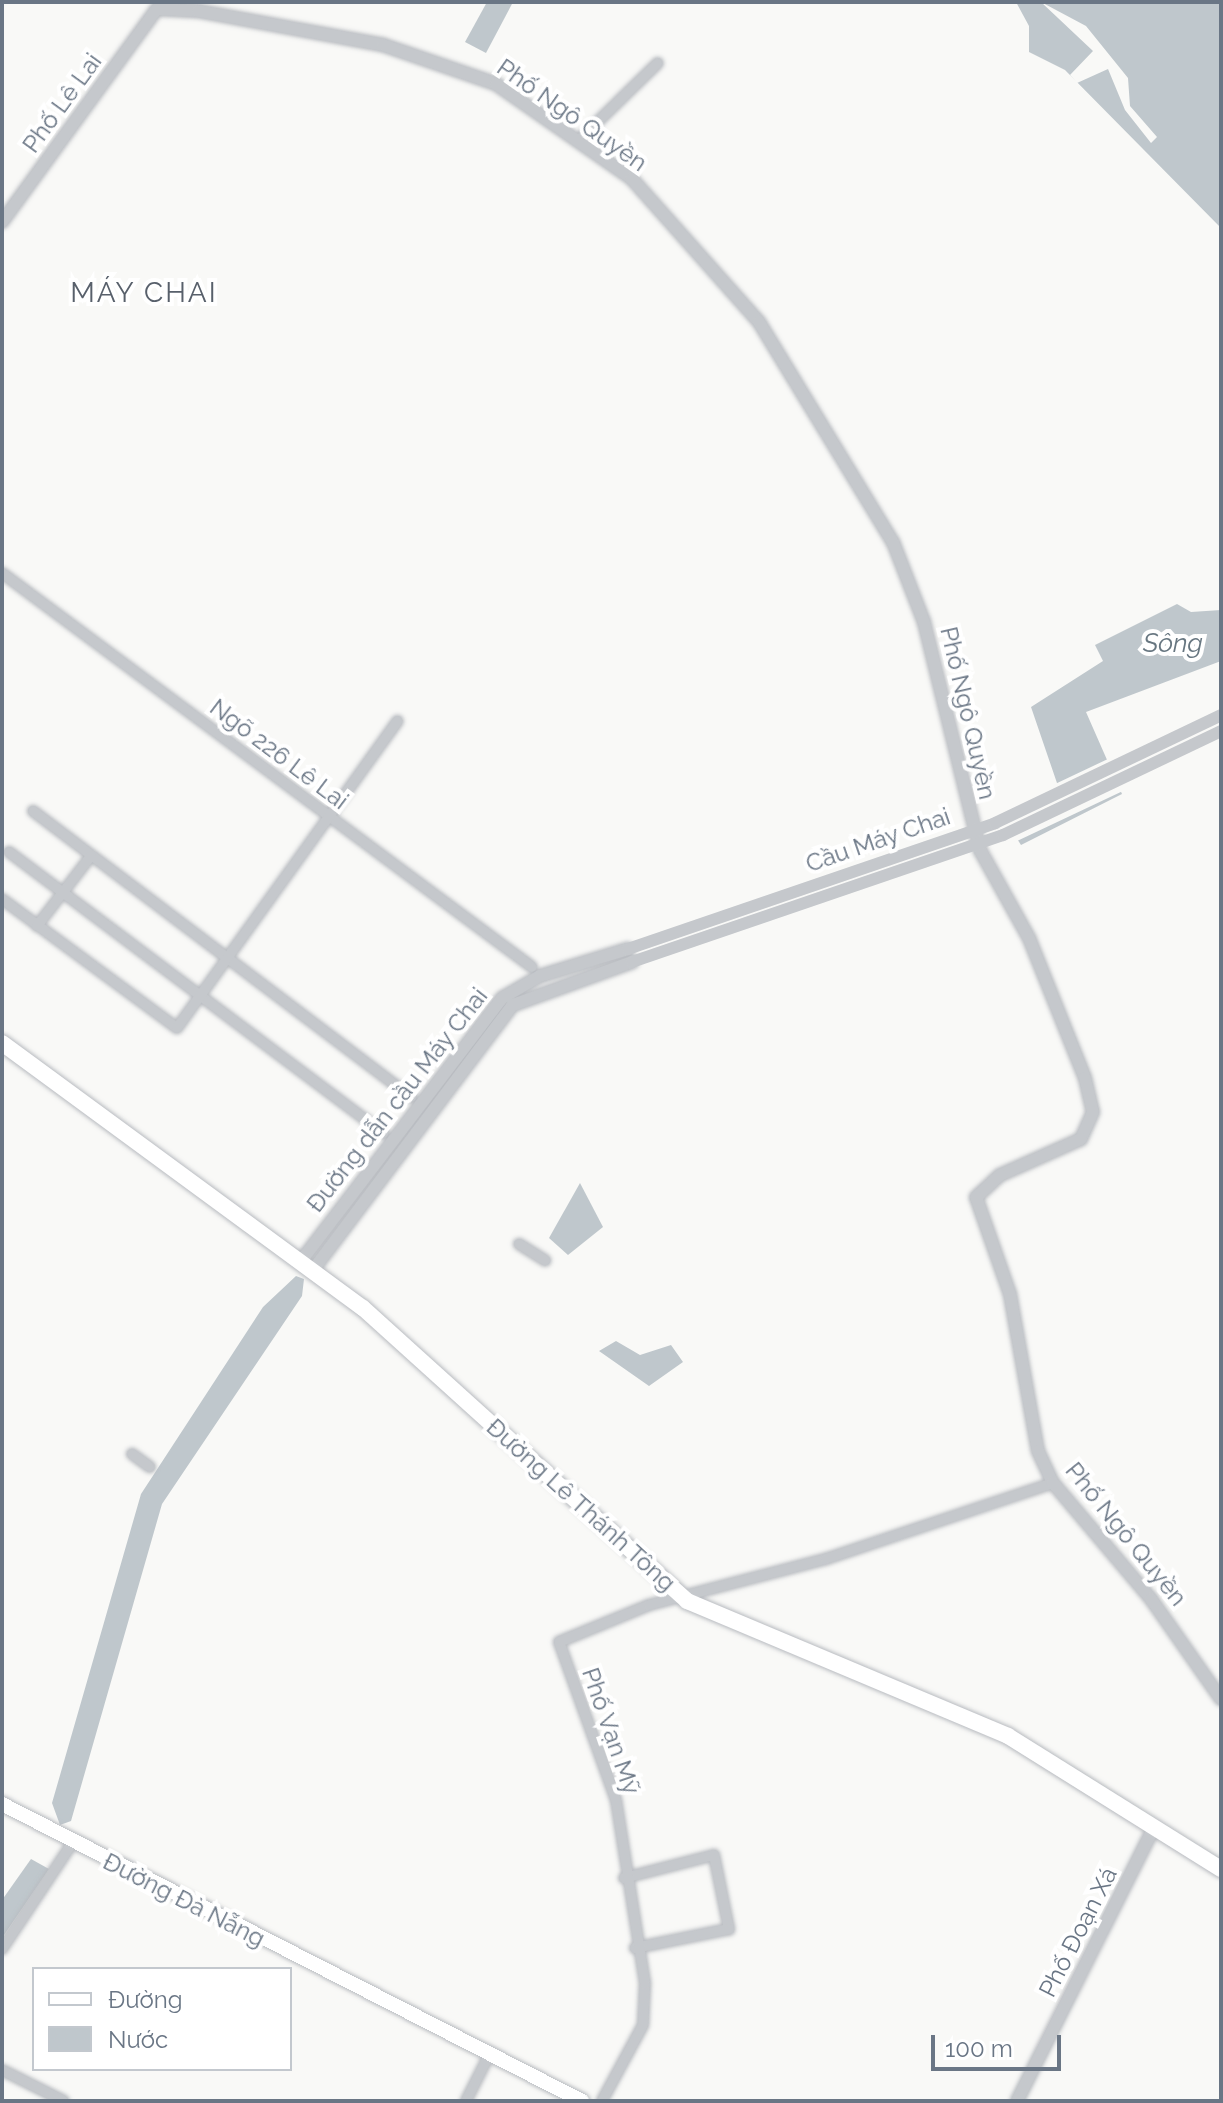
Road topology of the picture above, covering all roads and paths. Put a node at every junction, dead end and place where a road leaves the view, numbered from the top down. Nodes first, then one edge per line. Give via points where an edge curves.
1 (157, 9) joint
2 (658, 63) dead end
3 (579, 140) junction
4 (2, 222) edge
5 (2, 573) edge
6 (1221, 715) edge
7 (398, 721) dead end
8 (1221, 731) edge
9 (33, 811) dead end
10 (330, 817) junction
11 (9, 852) dead end
12 (91, 856) junction
13 (63, 892) junction
14 (2, 899) edge
15 (37, 926) junction
16 (628, 949) joint
17 (229, 961) junction
18 (632, 962) joint
19 (532, 967) dead end
20 (202, 996) junction
21 (2, 1043) edge
22 (411, 1097) dead end
23 (383, 1133) dead end
24 (519, 1244) dead end
25 (545, 1260) dead end
26 (307, 1266) junction
27 (132, 1454) dead end
28 (150, 1467) dead end
29 (1053, 1483) junction
30 (687, 1601) junction
31 (1221, 1699) edge
32 (2, 1804) edge
33 (1155, 1826) junction
34 (72, 1842) junction
35 (1221, 1869) edge
36 (624, 1878) junction
37 (635, 1948) junction
38 (2, 1949) edge
39 (489, 2055) junction
40 (2, 2070) edge
41 (64, 2101) edge
42 (466, 2101) edge
43 (582, 2101) edge
44 (602, 2101) edge
45 (1017, 2101) edge

1 - 3 street, Phố Ngô Quyền via 413,54 496,84
1 - 4 street, Phố Lê Lai
2 - 3 street
3 - 29 street, Phố Ngô Quyền via 632,179 759,322 879,514 924,622 980,850 1029,938 1085,1078 1093,1112 1088,1130 1072,1146 1000,1175 976,1197 1010,1294 1035,1437
5 - 10 street, Ngõ 226 Lê Lai
6 - 16 street, Cầu Máy Chai, bridge via 995,823
7 - 10 street
8 - 18 street, Cầu Máy Chai, bridge via 1003,835
9 - 12 street
10 - 17 street
10 - 19 street, Ngõ 226 Lê Lai
11 - 13 street
12 - 13 street
12 - 17 street
13 - 15 street
13 - 20 street
14 - 15 street
15 - 20 street via 177,1028
16 - 26 street, Đường dẫn cầu Máy Chai via 540,976 502,998
17 - 20 street
17 - 22 street
18 - 26 street, Đường dẫn cầu Máy Chai via 513,1005
20 - 23 street
21 - 26 main road, Đường Lê Thánh Tông
24 - 25 street
26 - 30 main road, Đường Lê Thánh Tông
27 - 28 street
29 - 30 street, Phố Vạn Mỹ
29 - 31 street, Phố Ngô Quyền via 1151,1599
30 - 33 main road, Đường Lê Thánh Tông via 1008,1736
30 - 36 street, Phố Vạn Mỹ via 649,1605 559,1642 616,1800
32 - 34 main road, Đường Đà Nẵng
33 - 35 main road, Đường Lê Thánh Tông
33 - 45 street, Phố Đoạn Xá
34 - 38 street
34 - 39 main road, Đường Đà Nẵng
36 - 37 street, Phố Vạn Mỹ
36 - 37 street via 714,1855 729,1929
37 - 44 street, Phố Vạn Mỹ via 647,2009
39 - 42 street
39 - 43 main road, Đường Đà Nẵng
40 - 41 street

